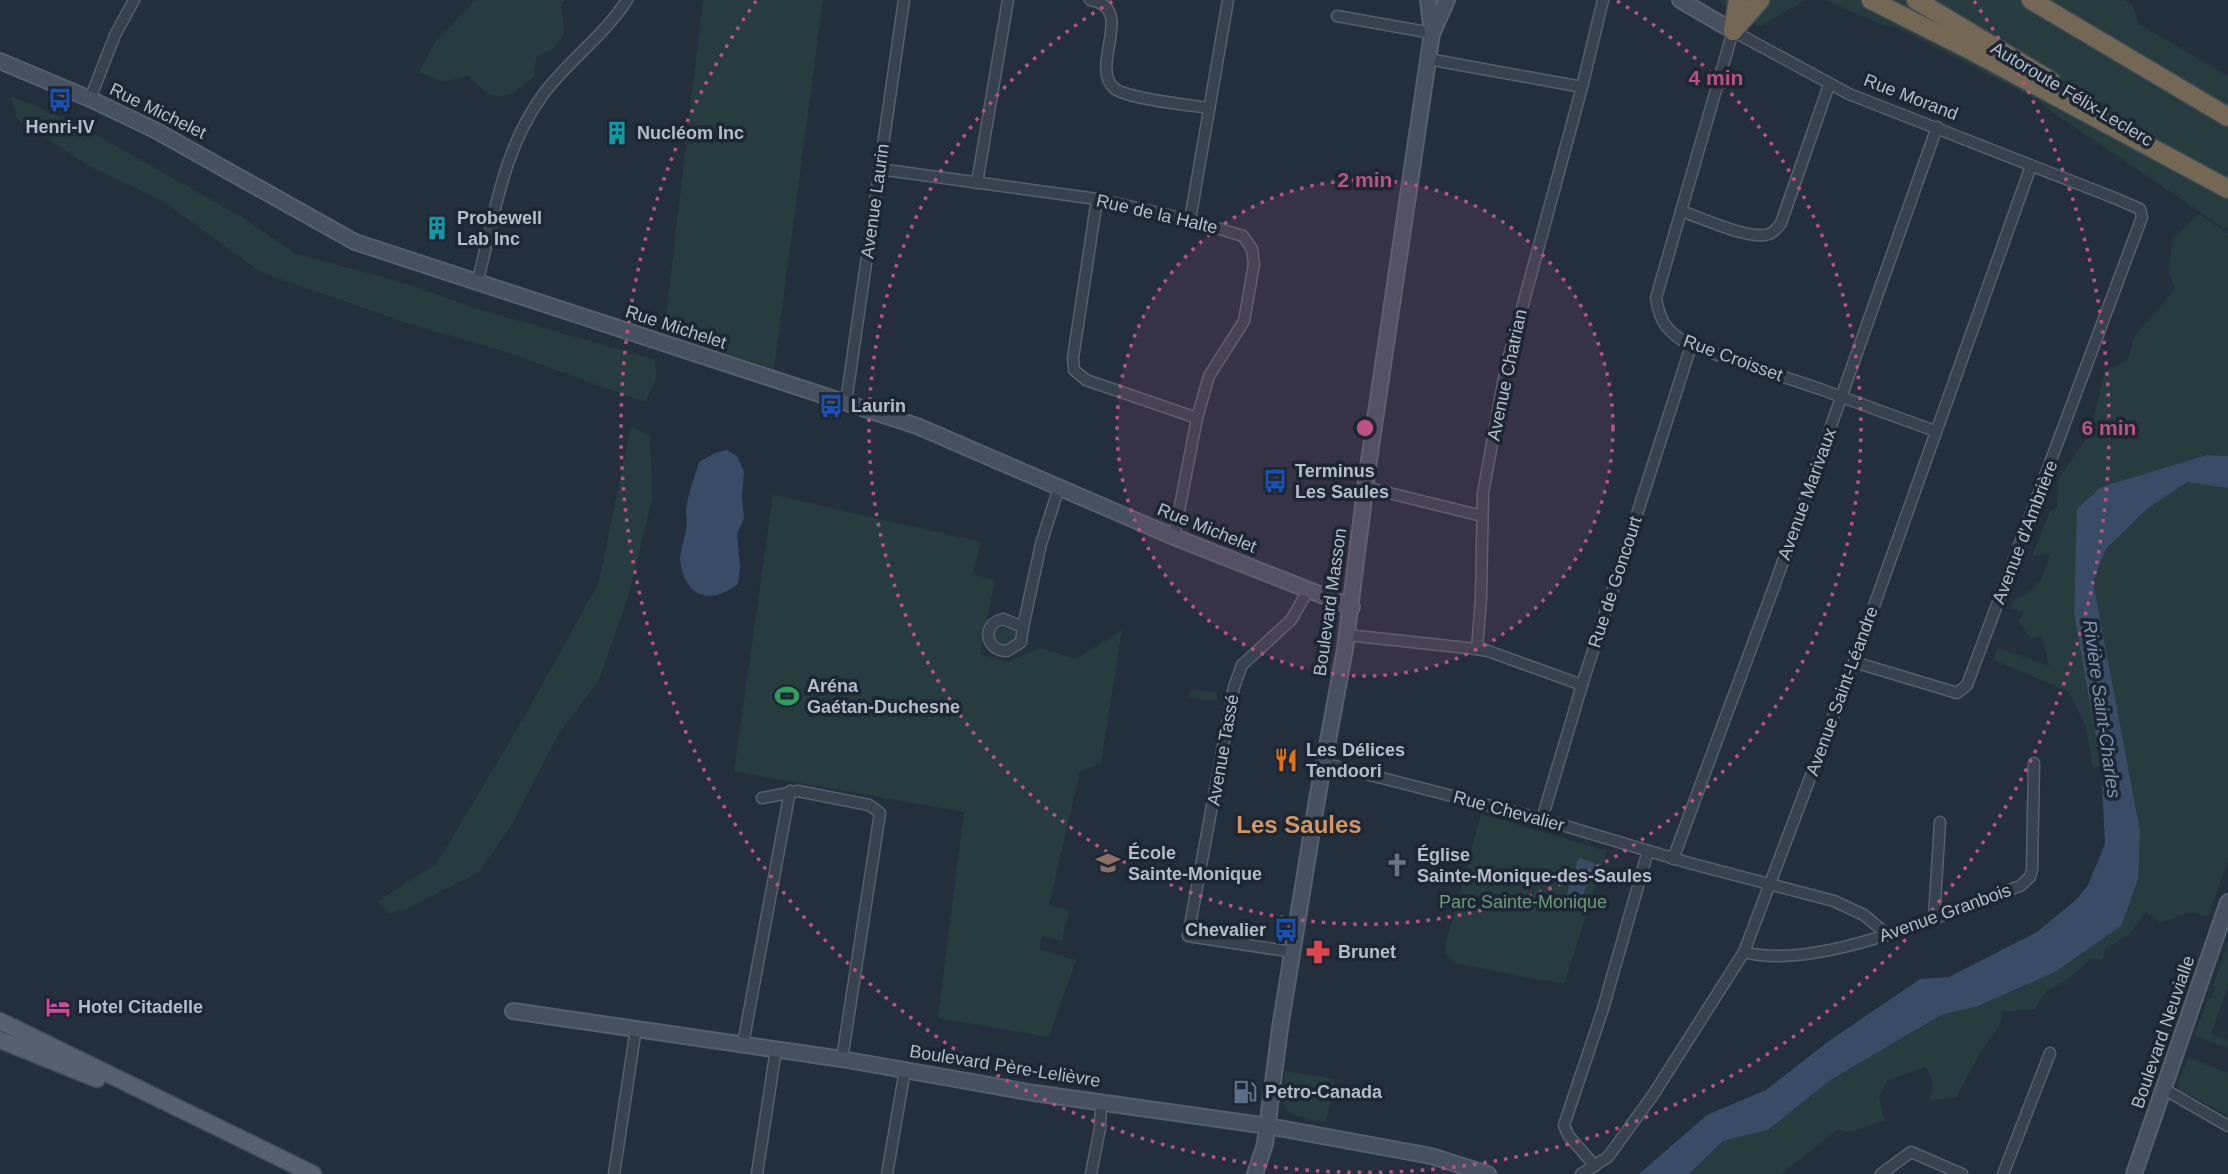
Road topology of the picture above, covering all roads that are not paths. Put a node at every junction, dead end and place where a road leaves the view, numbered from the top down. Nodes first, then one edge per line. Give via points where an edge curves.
1 (134, 0) edge
2 (628, 0) edge
3 (904, 0) edge
4 (1008, 0) edge
5 (1090, 0) edge
6 (1227, 0) edge
7 (1428, 0) edge
8 (1447, 0) edge
9 (1603, 0) edge
10 (1680, 0) edge
11 (1738, 0) edge
12 (1760, 0) edge
13 (1871, 0) edge
14 (1916, 0) edge
15 (2031, 0) edge
16 (2055, 0) edge
17 (1337, 16) dead end
18 (1733, 31) junction
19 (1432, 33) junction
20 (1428, 59) junction
21 (0, 61) edge
22 (1829, 85) junction
23 (1582, 87) junction
24 (90, 99) junction
25 (1209, 108) junction
26 (2228, 117) edge
27 (1937, 127) junction
28 (2031, 166) junction
29 (879, 169) junction
30 (977, 183) junction
31 (2228, 189) edge
32 (1097, 199) junction
33 (2140, 209) joint
34 (1681, 211) junction
35 (1190, 220) junction
36 (477, 283) junction
37 (1691, 346) junction
38 (1842, 396) junction
39 (846, 402) junction
40 (1197, 418) junction
41 (1935, 431) junction
42 (1059, 487) junction
43 (1365, 487) junction
44 (1482, 516) junction
45 (1174, 537) junction
46 (1309, 589) junction
47 (1352, 607) junction
48 (1023, 627) dead end
49 (1347, 635) junction
50 (1478, 649) junction
51 (1854, 662) junction
52 (1582, 685) junction
53 (1323, 763) junction
54 (2034, 763) dead end
55 (790, 792) junction
56 (762, 798) dead end
57 (1542, 819) junction
58 (1940, 822) dead end
59 (1648, 851) junction
60 (1673, 859) junction
61 (1770, 884) junction
62 (2228, 902) edge
63 (1934, 918) junction
64 (1888, 935) junction
65 (1293, 952) junction
66 (1744, 952) junction
67 (513, 1011) dead end
68 (0, 1021) edge
69 (636, 1028) junction
70 (1, 1041) edge
71 (743, 1044) junction
72 (776, 1049) junction
73 (2050, 1053) dead end
74 (842, 1059) junction
75 (905, 1070) junction
76 (2164, 1089) junction
77 (153, 1097) junction
78 (1101, 1102) junction
79 (1268, 1126) junction
80 (2228, 1126) edge
81 (1595, 1166) junction
82 (313, 1174) edge
83 (614, 1174) edge
84 (757, 1174) edge
85 (887, 1174) edge
86 (1091, 1174) edge
87 (1255, 1174) edge
88 (1488, 1174) edge
89 (1581, 1174) edge
90 (1881, 1174) edge
91 (1962, 1174) edge
92 (2003, 1174) edge
93 (2134, 1174) edge

1 - 24 street
2 - 36 street via 547,90 515,141
3 - 29 street, Avenue Laurin
4 - 30 street
5 - 25 street via 1108,9 1112,20 1107,78 1112,87 1127,95
6 - 25 street
7 - 19 street, Boulevard Masson
8 - 19 street, Boulevard Masson
9 - 23 street, Avenue Chatrian
10 - 18 street, Rue Morand
11 - 18 highway
12 - 18 highway
13 - 31 highway
14 - 31 highway, Autoroute Félix-Leclerc
15 - 26 highway
16 - 26 highway
17 - 19 street
18 - 22 street, Rue Morand
18 - 34 street, Rue Croisset
19 - 20 street, Boulevard Masson
20 - 23 street
20 - 43 street, Boulevard Masson
21 - 24 street, Rue Michelet
22 - 27 street, Rue Morand
22 - 34 street via 1776,230 1762,236 1749,234
23 - 44 street, Avenue Chatrian via 1506,367
24 - 36 street, Rue Michelet via 190,148 355,242
25 - 35 street
27 - 28 street, Rue Morand
27 - 38 street, Avenue Marivaux
28 - 33 street, Rue Morand
28 - 41 street, Avenue Saint-Léandre
29 - 30 street, Rue de la Halte
29 - 39 street, Avenue Laurin
30 - 32 street, Rue de la Halte
32 - 35 street, Rue de la Halte
32 - 40 street via 1074,370 1086,380
33 - 51 street, Avenue d'Ambrière via 2135,240 1967,685 1957,693
34 - 37 street, Rue Croisset via 1656,298 1659,315 1672,335
35 - 40 street, Rue de la Halte via 1243,236 1252,249 1254,264 1244,321 1209,376
36 - 39 street, Rue Michelet
37 - 38 street, Rue Croisset
37 - 52 street, Rue de Goncourt
38 - 41 street, Rue Croisset
38 - 60 street, Avenue Marivaux
39 - 42 street, Rue Michelet via 917,426
40 - 45 street, Rue de la Halte
41 - 51 street, Avenue Saint-Léandre
42 - 45 street, Rue Michelet
42 - 48 street
43 - 44 street
43 - 47 street, Boulevard Masson
44 - 50 street, Avenue Chatrian
45 - 46 street, Rue Michelet
46 - 47 street, Rue Michelet
46 - 65 street, Avenue Tassé via 1291,620 1242,665 1238,676 1188,936
47 - 49 street, Boulevard Masson
49 - 50 street
49 - 53 street, Boulevard Masson
50 - 52 street
51 - 61 street, Avenue Saint-Léandre
52 - 57 street, Rue de Goncourt
53 - 57 street, Rue Chevalier
53 - 65 street, Boulevard Masson
54 - 63 street, Avenue Granbois via 2030,877 2020,886
55 - 56 street
55 - 71 street
55 - 74 street via 869,805 880,813
57 - 59 street, Rue Chevalier
58 - 63 street
59 - 60 street, Rue Chevalier
59 - 81 street via 1564,1125
60 - 61 street, Rue Chevalier
61 - 64 street, Rue Chevalier via 1834,901 1864,915
61 - 66 street, Avenue Saint-Léandre
62 - 76 street, Boulevard Neuvialle
63 - 64 street, Avenue Granbois
64 - 66 street, Avenue Granbois via 1786,956
65 - 79 street, Boulevard Masson
66 - 81 street, Avenue Saint-Léandre via 1653,1095 1608,1157
67 - 69 street, Boulevard Père-Lelièvre
68 - 77 main road
69 - 71 street, Boulevard Père-Lelièvre
69 - 83 street
70 - 77 main road
71 - 72 street, Boulevard Père-Lelièvre
72 - 74 street, Boulevard Père-Lelièvre
72 - 84 street
73 - 92 street
74 - 75 street, Boulevard Père-Lelièvre
75 - 78 street, Boulevard Père-Lelièvre
75 - 85 street
76 - 80 street
76 - 93 street, Boulevard Neuvialle
77 - 82 main road
78 - 79 street, Boulevard Père-Lelièvre
78 - 86 street
79 - 87 street, Boulevard Masson
79 - 88 street, Boulevard Père-Lelièvre via 1431,1156
81 - 89 street, Avenue Saint-Léandre
90 - 91 street via 1911,1152

